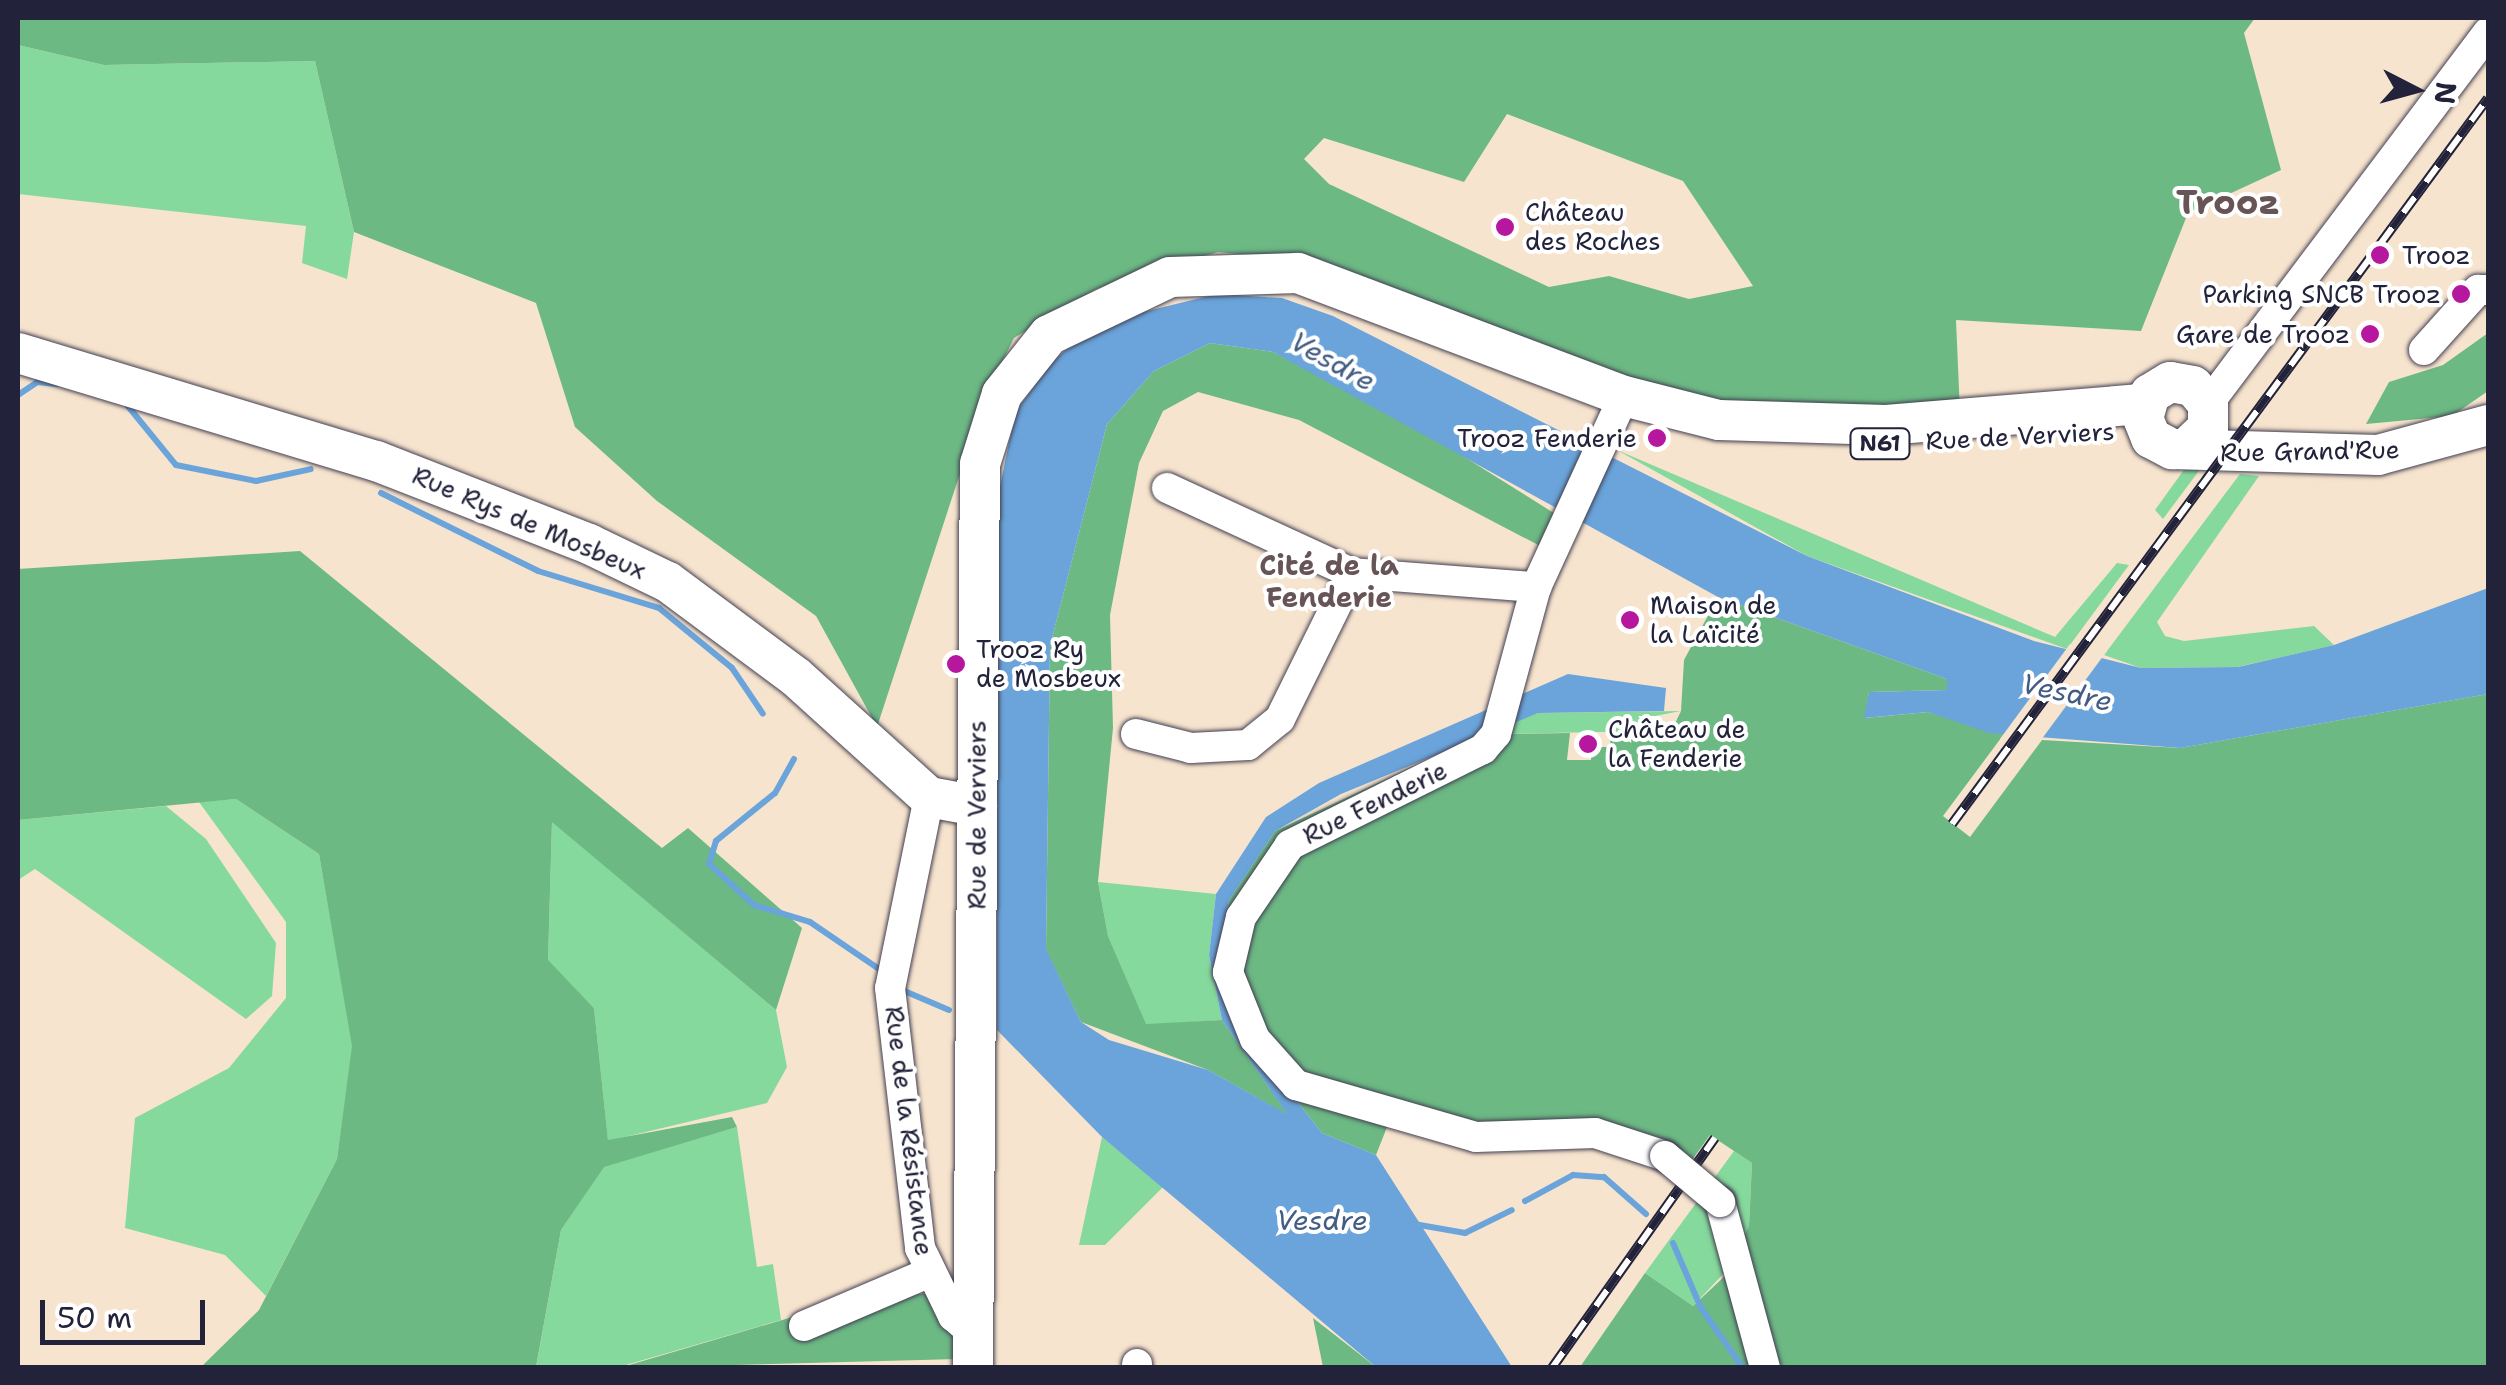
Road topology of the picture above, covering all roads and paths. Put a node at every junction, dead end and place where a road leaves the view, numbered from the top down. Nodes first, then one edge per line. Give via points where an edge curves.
1 (2488, 33) edge
2 (2488, 290) edge
3 (2279, 310) junction
4 (2424, 350) dead end
5 (18, 353) edge
6 (2154, 405) junction
7 (2488, 407) edge
8 (1615, 418) junction
9 (2202, 422) junction
10 (2488, 424) edge
11 (1167, 488) dead end
12 (1352, 574) junction
13 (1536, 587) junction
14 (1136, 734) dead end
15 (929, 796) junction
16 (978, 806) junction
17 (928, 1273) junction
18 (804, 1326) dead end
19 (974, 1351) edge
20 (1765, 1368) edge

1 - 3 street
2 - 4 street via 2478,290
3 - 6 street
3 - 9 street
5 - 15 main road, Rue Rys de Mosbeux via 376,461 668,582 796,677
6 - 8 main road, Rue de Verviers / N61 via 1800,447
6 - 9 main road, Rue Grand'Rue / N61 via 2193,386
6 - 9 main road, Rue Grand'Rue / N61 via 2164,447
7 - 9 main road, Rue Grand'Rue / N61 via 2386,438 2269,440
8 - 13 street, Rue Fenderie
8 - 16 main road, Rue de Verviers / N61 via 1266,274 1203,270 1128,290 1049,335 1002,394 980,464
9 - 10 main road, Rue Grand'Rue / N61 via 2378,455
11 - 12 street
12 - 13 street
12 - 14 street via 1280,719 1248,746 1191,748
13 - 20 street, Rue Fenderie, bridge via 1496,734 1483,749 1290,845 1267,868 1234,941 1228,972 1238,1010 1296,1085 1503,1140 1595,1132 1665,1156 1720,1202
15 - 16 main road
15 - 17 street, Rue de la Résistance via 892,981
16 - 19 main road, Rue de Verviers / N61
17 - 18 street
17 - 19 street, Rue de la Résistance

